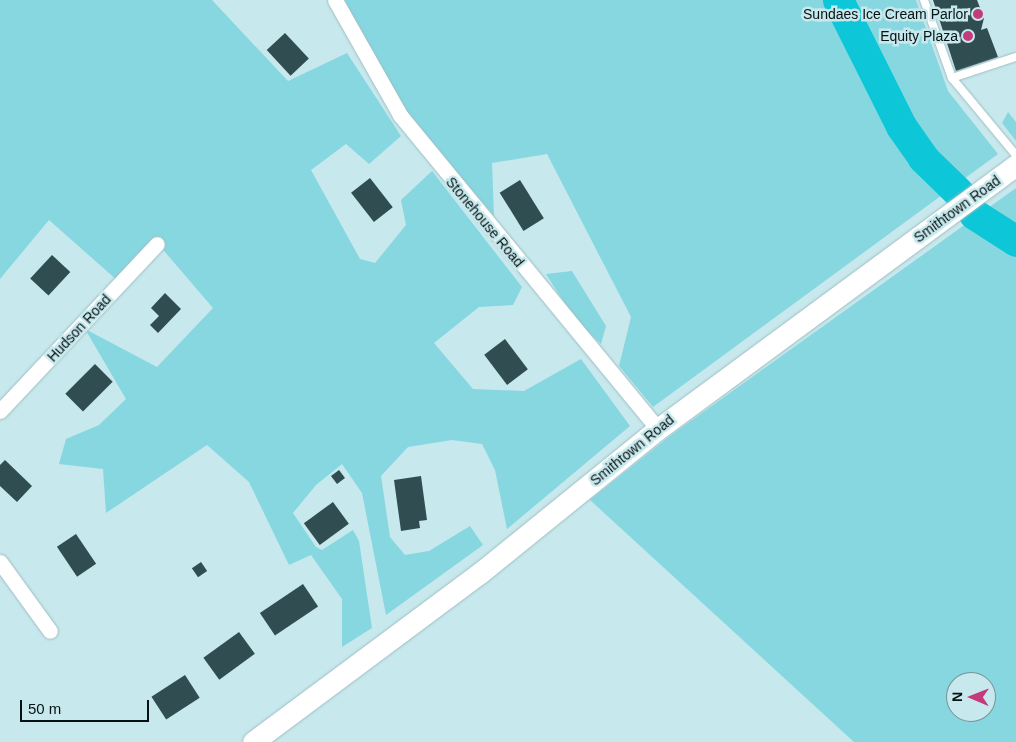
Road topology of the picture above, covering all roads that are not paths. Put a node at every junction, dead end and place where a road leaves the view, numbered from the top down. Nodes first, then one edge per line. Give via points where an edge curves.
1 (335, 0) edge
2 (924, 0) edge
3 (1016, 57) edge
4 (952, 78) junction
5 (1016, 156) edge
6 (1016, 165) edge
7 (157, 244) dead end
8 (0, 411) edge
9 (658, 429) junction
10 (0, 562) edge
11 (50, 631) dead end
12 (253, 742) edge

1 - 9 street, Stonehouse Road via 400,115
2 - 4 lane
3 - 4 lane
4 - 5 lane
6 - 9 street, Smithtown Road
7 - 8 street, Hudson Road
9 - 12 street, Smithtown Road via 480,573
10 - 11 street

